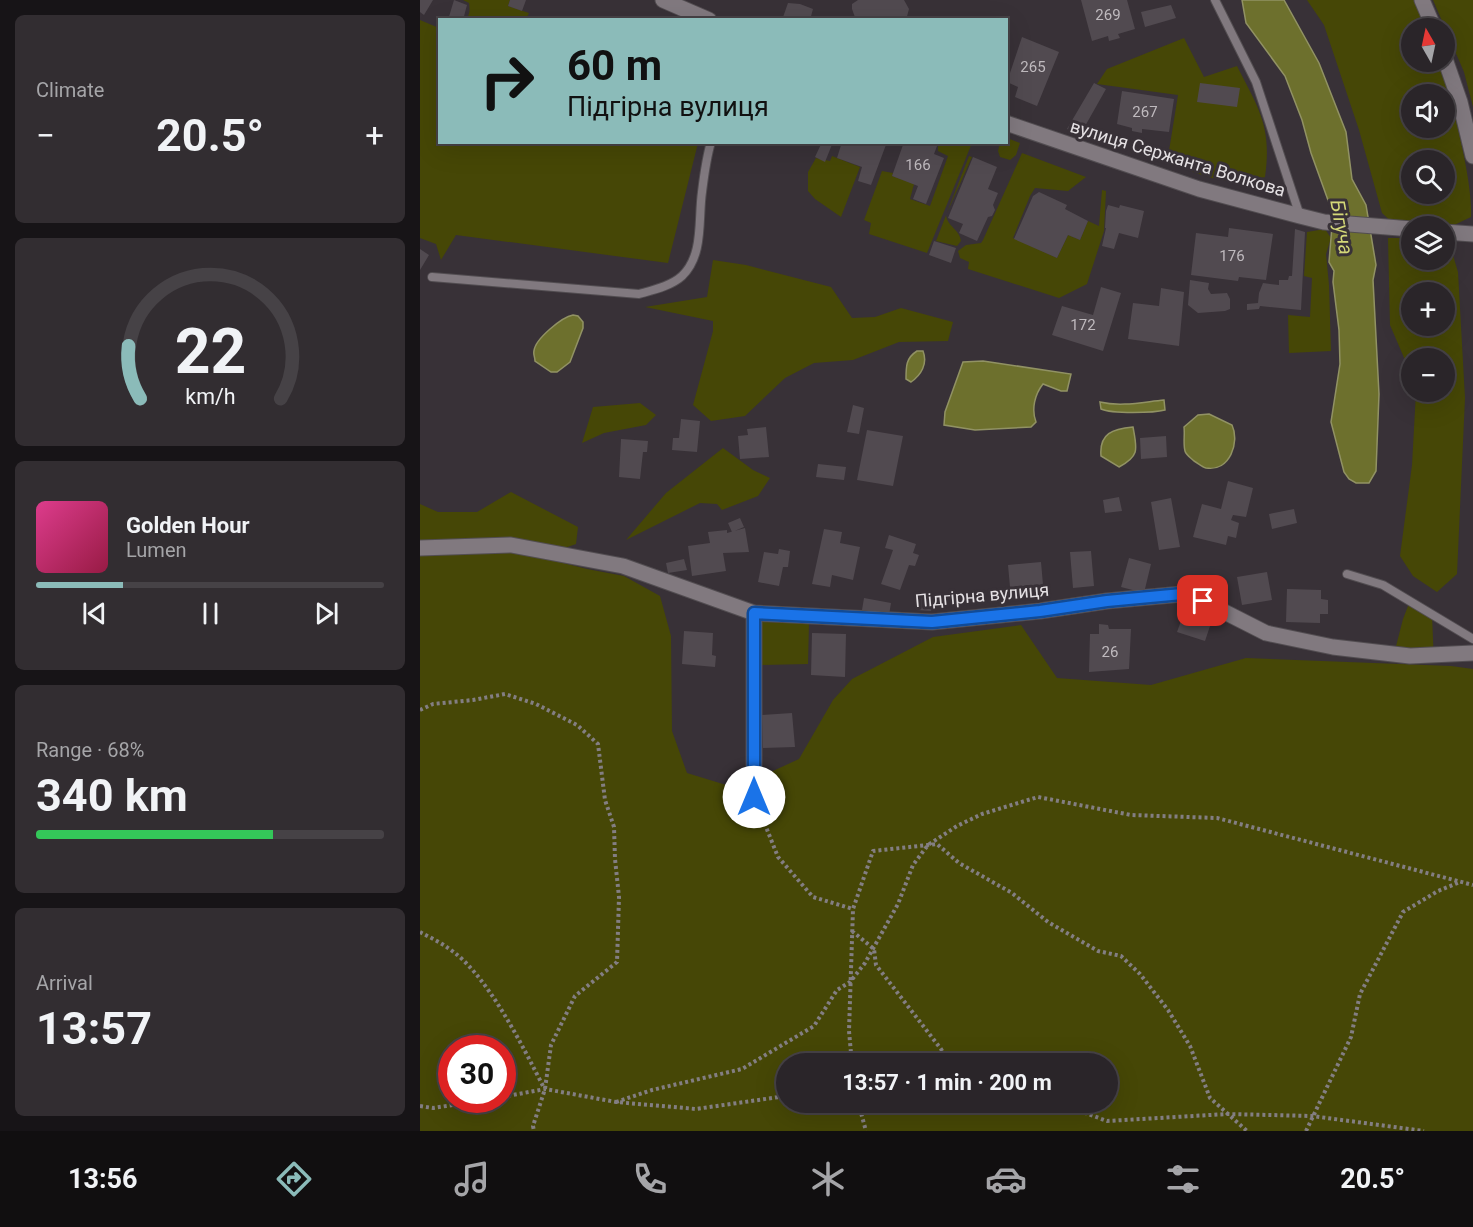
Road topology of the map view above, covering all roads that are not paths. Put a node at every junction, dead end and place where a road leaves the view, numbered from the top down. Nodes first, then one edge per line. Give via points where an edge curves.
1 (663, 0) edge
2 (1215, 0) edge
3 (1422, 0) edge
4 (704, 18) edge
5 (1430, 18) edge
6 (1450, 72) edge
7 (1008, 124) edge
8 (710, 144) edge
9 (1473, 156) edge
10 (1300, 216) junction
11 (1401, 228) edge
12 (1455, 233) edge
13 (1473, 234) edge
14 (432, 277) dead end
15 (420, 548) edge
16 (1347, 573) dead end
17 (754, 613) junction
18 (1473, 639) edge
19 (1473, 654) edge
20 (754, 797) road end

1 - 4 street
2 - 10 lane via 1256,82
3 - 5 street
6 - 9 street
7 - 10 street, вулиця Сержанта Волкова via 1199,189
8 - 14 lane via 701,193 697,250 681,277 660,288 639,294
10 - 11 street, вулиця Сержанта Волкова via 1324,222
12 - 13 street
15 - 17 street, Підгірна вулиця via 512,545 623,566
16 - 18 lane via 1383,585
17 - 19 street, Підгірна вулиця via 932,622 1182,594 1266,633 1333,647 1410,656
17 - 20 street

